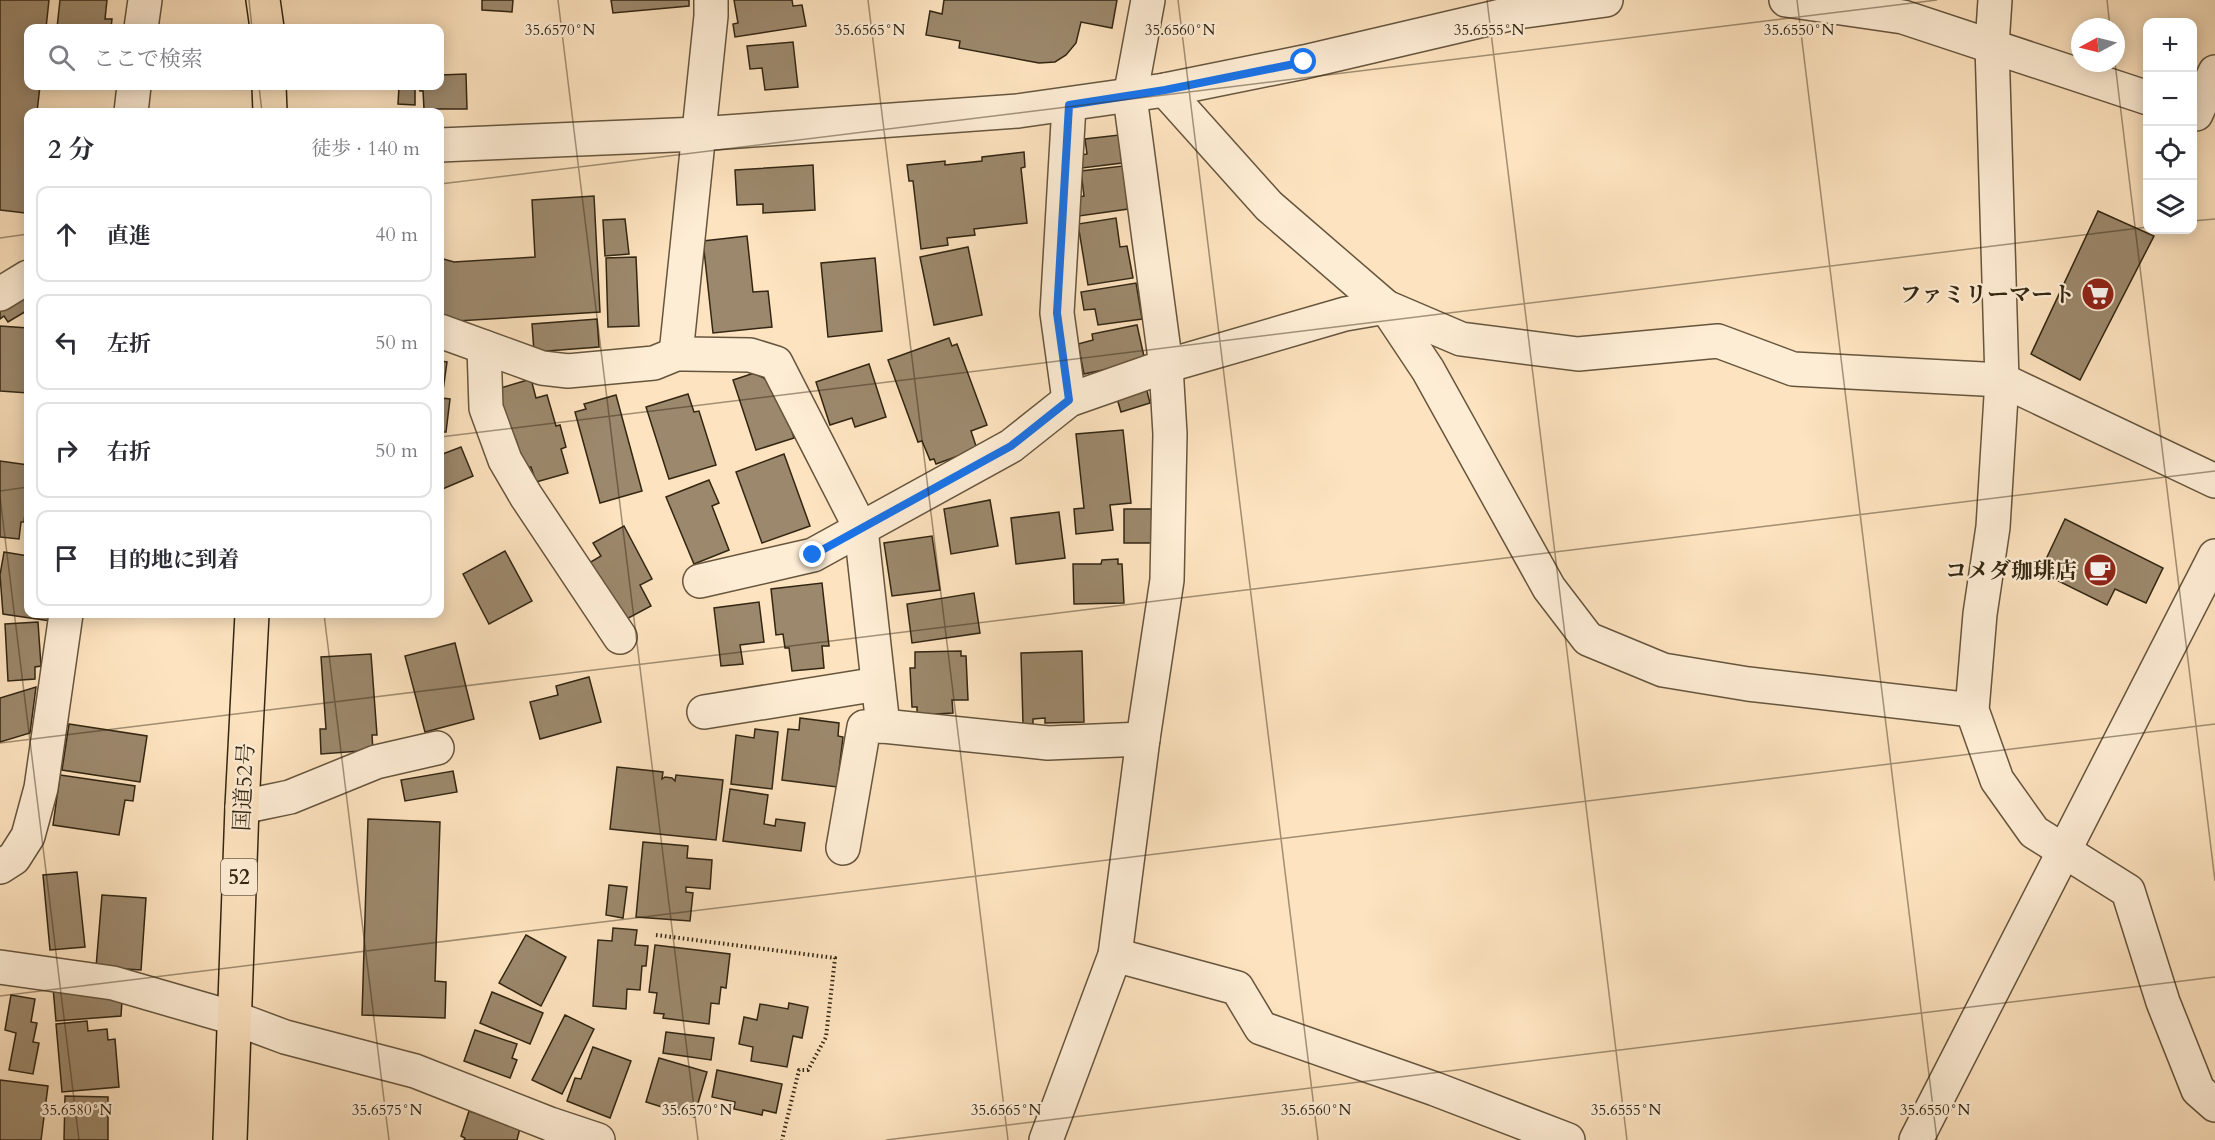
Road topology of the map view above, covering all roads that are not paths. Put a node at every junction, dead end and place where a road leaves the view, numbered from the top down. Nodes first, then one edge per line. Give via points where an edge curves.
1 (145, 0) edge
2 (263, 0) edge
3 (711, 0) edge
4 (1148, 0) edge
5 (1606, 0) edge
6 (1786, 0) edge
7 (1995, 0) edge
8 (142, 24) edge
9 (266, 24) edge
10 (1992, 45) junction
11 (2215, 72) edge
12 (134, 90) edge
13 (269, 90) edge
14 (1165, 90) junction
15 (2143, 96) edge
16 (1130, 97) junction
17 (1069, 105) junction
18 (131, 108) edge
19 (270, 108) edge
20 (2201, 116) edge
21 (698, 135) junction
22 (444, 145) edge
23 (24, 279) edge
24 (0, 294) edge
25 (1386, 307) junction
26 (444, 332) edge
27 (484, 347) junction
28 (676, 354) junction
29 (1166, 366) junction
30 (2002, 380) junction
31 (1069, 400) junction
32 (2215, 481) edge
33 (861, 530) junction
34 (2215, 556) edge
35 (700, 581) dead end
36 (65, 618) edge
37 (252, 618) edge
38 (620, 637) dead end
39 (878, 684) junction
40 (1972, 710) junction
41 (704, 712) dead end
42 (883, 726) junction
43 (1143, 739) junction
44 (437, 748) dead end
45 (242, 807) junction
46 (843, 848) dead end
47 (2065, 850) junction
48 (0, 867) edge
49 (1115, 955) junction
50 (0, 967) edge
51 (234, 1018) junction
52 (2215, 1105) edge
53 (230, 1140) edge
54 (598, 1140) edge
55 (1046, 1140) edge
56 (1568, 1140) edge
57 (1916, 1140) edge

1 - 8 street
2 - 9 highway
3 - 21 street
4 - 16 street
5 - 14 street via 1518,12
6 - 10 street via 1903,17
7 - 10 street
10 - 15 street
10 - 30 street
11 - 20 street
12 - 18 street
13 - 19 highway
14 - 16 street
14 - 25 street via 1269,206
16 - 17 street
16 - 29 street
17 - 21 street
17 - 31 street via 1057,313
21 - 22 street
21 - 28 street
23 - 24 street
25 - 29 street via 1345,314
25 - 30 street via 1461,339 1578,354 1718,341 1793,369
25 - 40 street via 1428,370 1549,588 1588,639 1663,670
26 - 27 street
27 - 28 street via 542,368 568,371 654,363
27 - 38 street via 486,408 505,460
28 - 33 street via 750,354 776,363
29 - 31 street
29 - 43 street via 1170,434 1167,580
30 - 32 street
30 - 40 street via 1993,527
31 - 33 street via 1011,446
33 - 35 street via 813,555
33 - 39 street
34 - 47 street
36 - 48 street via 41,788 28,836 14,858
37 - 45 highway, 国道52号 / 52
39 - 41 street
39 - 42 street
40 - 47 street via 1997,780 2034,832
42 - 43 street via 1048,743
42 - 46 street via 864,727
43 - 49 street
44 - 45 street via 376,762 290,797
45 - 51 highway, 国道52号 / 52
47 - 52 street via 2128,891 2163,1002 2198,1090
47 - 57 street
49 - 55 street
49 - 56 street via 1237,988 1261,1028
50 - 51 street via 113,983
51 - 53 highway, 国道52号 / 52
51 - 54 street via 285,1037 415,1071

